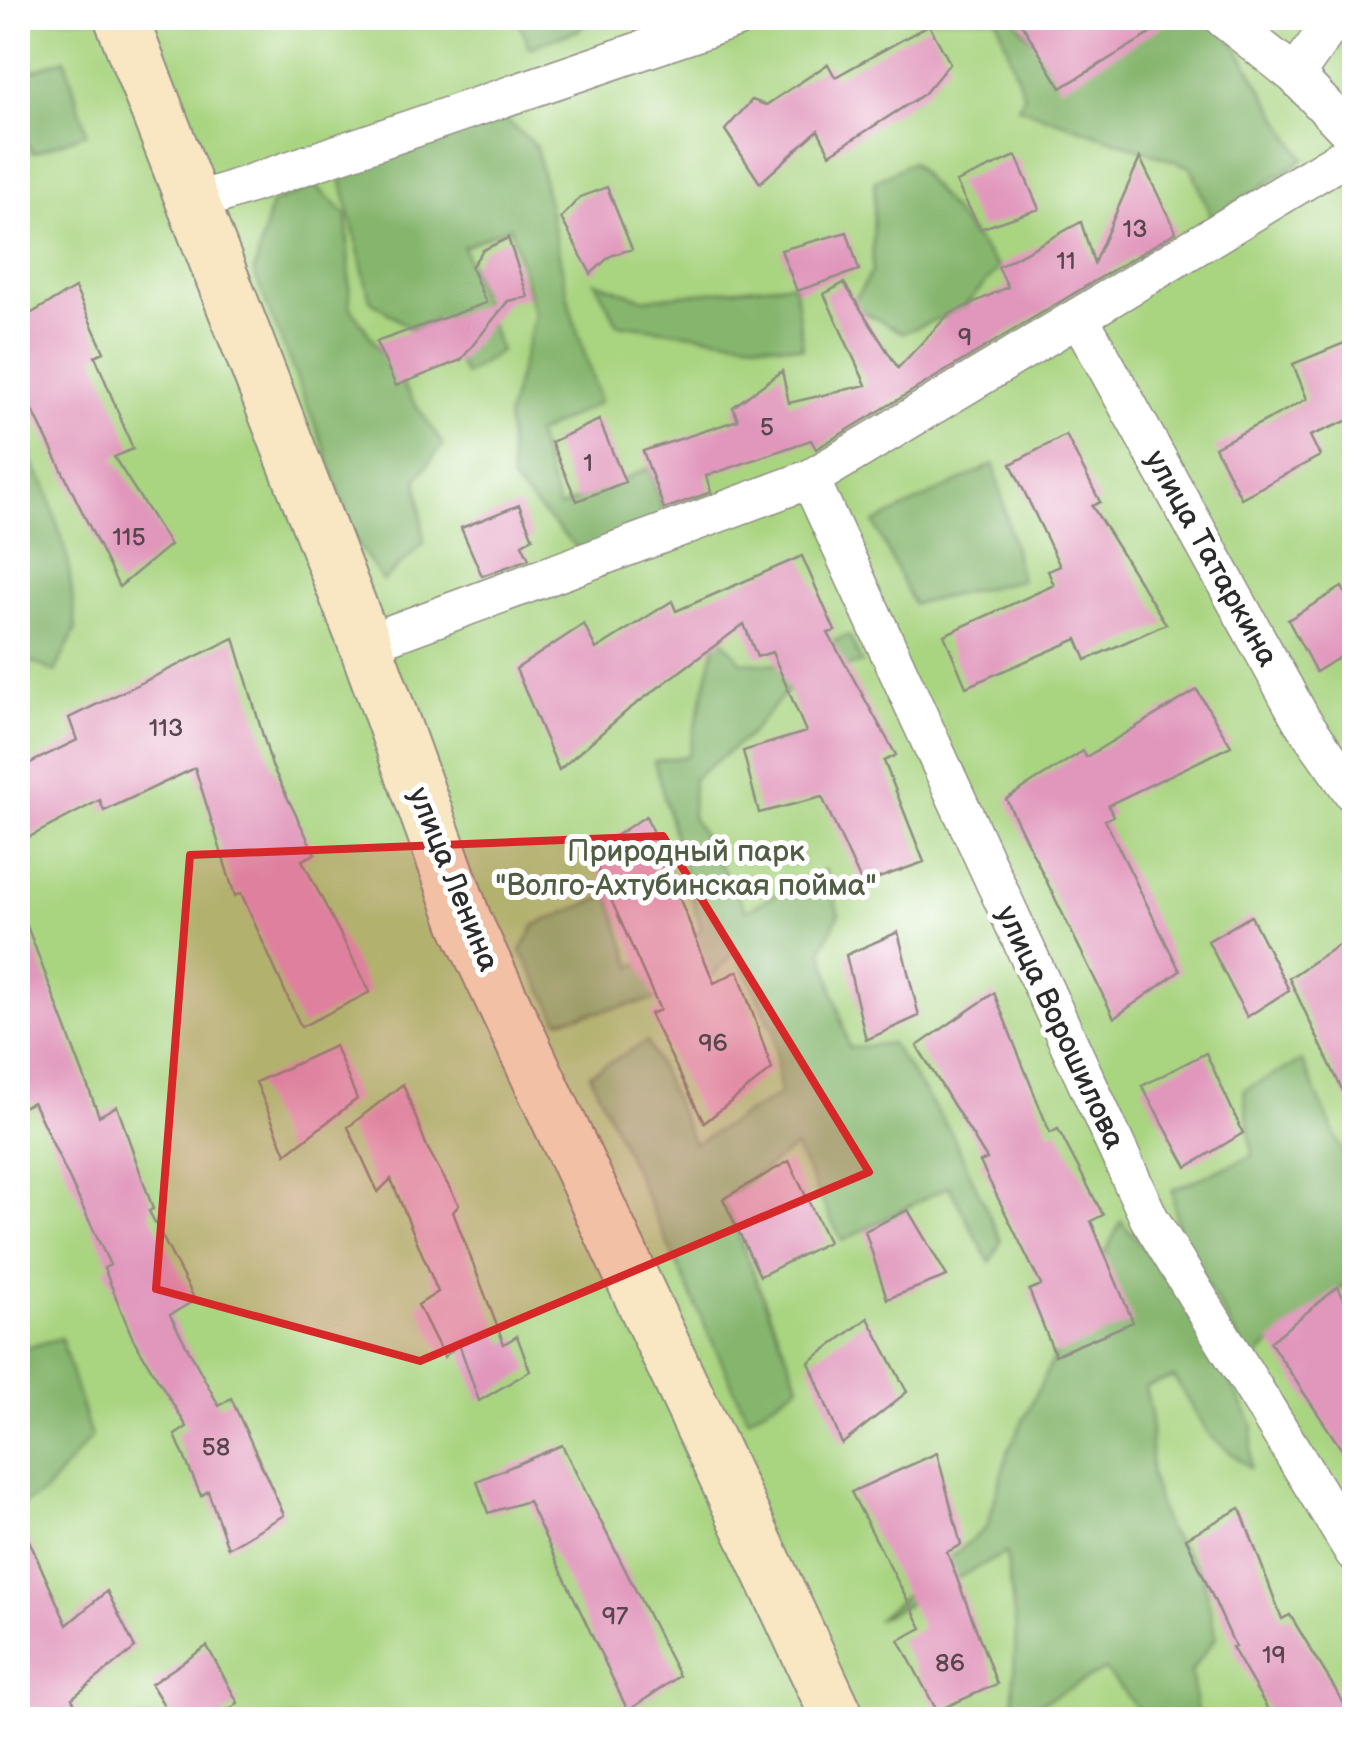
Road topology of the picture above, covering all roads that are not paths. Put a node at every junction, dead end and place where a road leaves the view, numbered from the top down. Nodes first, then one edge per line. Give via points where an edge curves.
1 (120, 18) edge
2 (737, 18) edge
3 (1223, 18) edge
4 (1335, 18) edge
5 (1295, 76) junction
6 (1354, 138) edge
7 (1354, 151) edge
8 (194, 203) junction
9 (1079, 317) junction
10 (810, 479) junction
11 (364, 644) junction
12 (1354, 794) edge
13 (1354, 1552) edge
14 (838, 1720) edge

1 - 8 street, улица Ленина
2 - 8 street
3 - 5 street
4 - 5 street
5 - 6 street
7 - 9 street
8 - 11 street, улица Ленина
9 - 10 street
9 - 12 street, улица Татаркина via 1300,719
10 - 11 street
10 - 13 street, улица Ворошилова via 1149,1218
11 - 14 street, улица Ленина via 466,922

